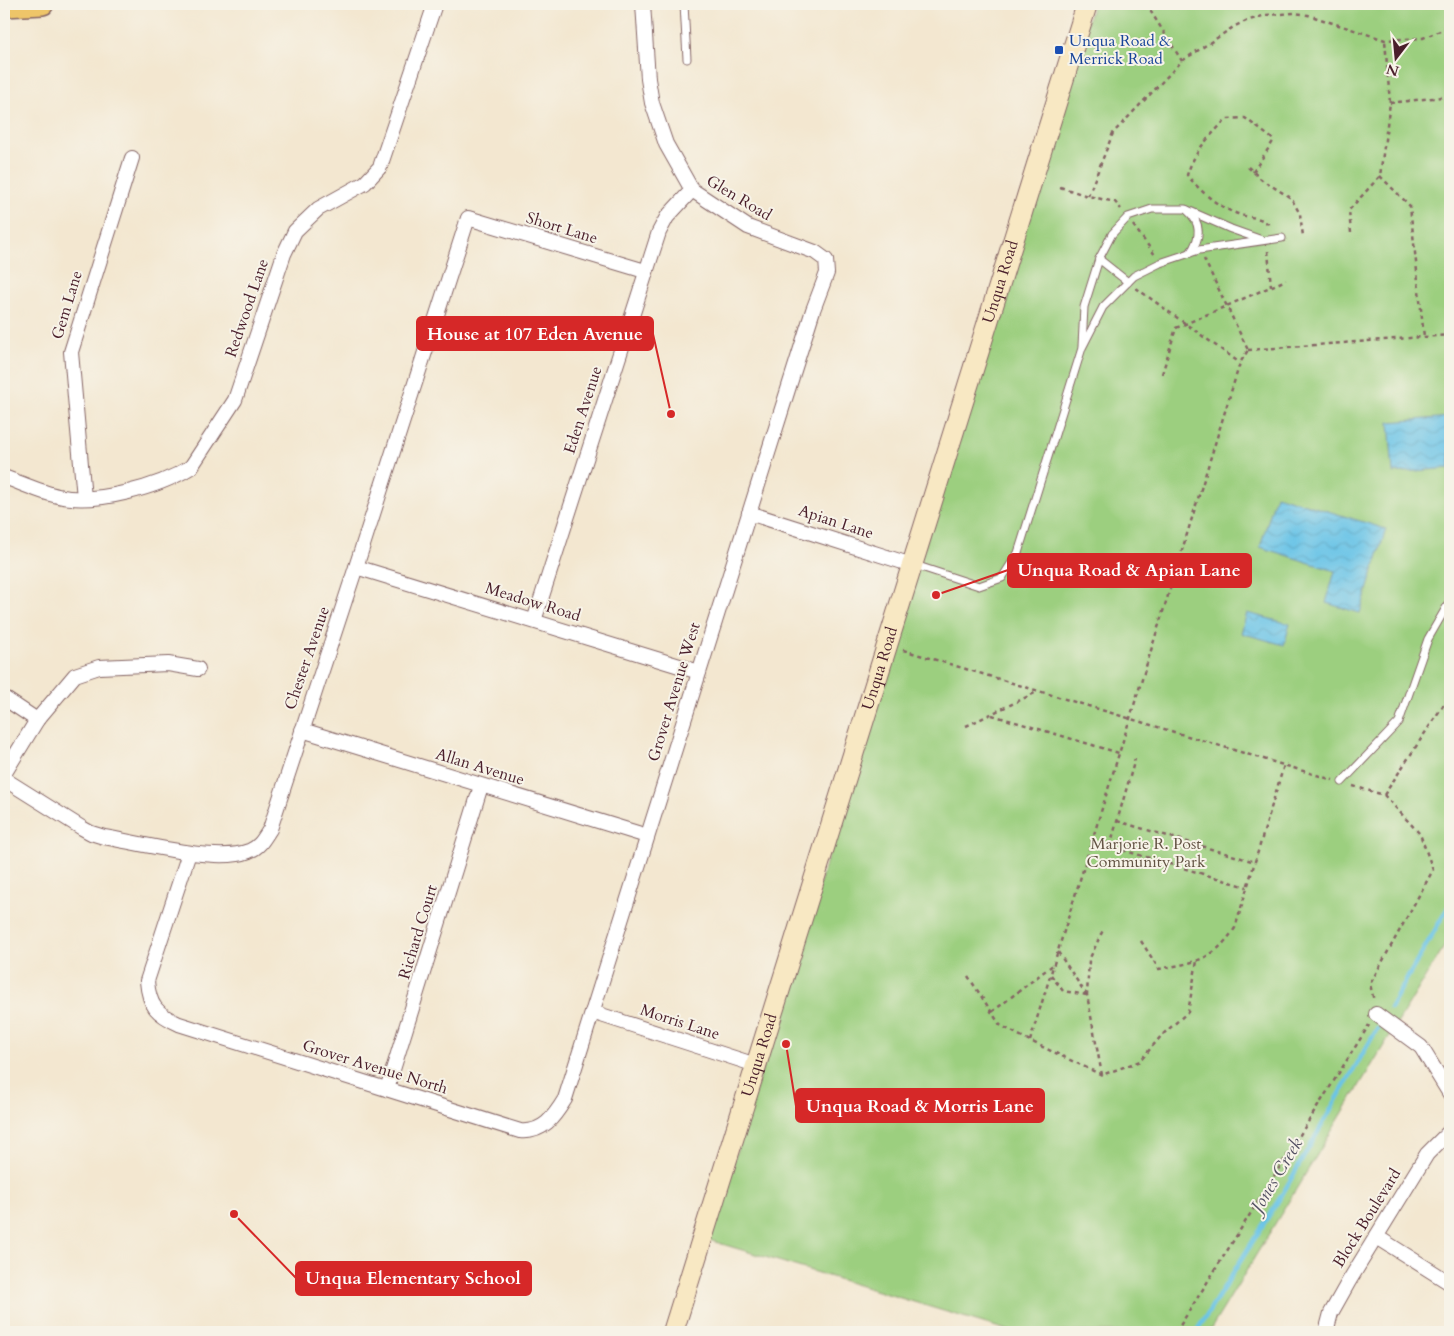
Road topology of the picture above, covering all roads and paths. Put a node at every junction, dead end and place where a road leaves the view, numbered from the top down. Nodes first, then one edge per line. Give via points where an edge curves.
1 (43, 4) edge
2 (435, 4) edge
3 (643, 4) edge
4 (684, 4) edge
5 (1087, 4) edge
6 (1146, 4) edge
7 (4, 6) edge
8 (1450, 27) edge
9 (1385, 40) junction
10 (687, 59) dead end
11 (1182, 61) junction
12 (1450, 96) edge
13 (1390, 103) junction
14 (132, 158) dead end
15 (1248, 168) dead end
16 (1253, 172) junction
17 (1187, 175) dead end
18 (1380, 176) junction
19 (692, 190) junction
20 (1088, 196) dead end
21 (1185, 209) junction
22 (468, 218) joint
23 (1351, 233) dead end
24 (1303, 236) dead end
25 (1282, 238) dead end
26 (1262, 241) junction
27 (1199, 250) junction
28 (1189, 253) junction
29 (1099, 259) junction
30 (645, 272) junction
31 (827, 273) joint
32 (1286, 280) dead end
33 (1128, 282) junction
34 (1228, 306) junction
35 (1186, 324) junction
36 (1450, 335) edge
37 (1424, 337) junction
38 (1082, 348) junction
39 (1248, 350) junction
40 (1240, 363) junction
41 (1162, 374) dead end
42 (4, 477) edge
43 (84, 498) junction
44 (749, 513) junction
45 (912, 565) junction
46 (356, 567) junction
47 (1450, 601) edge
48 (534, 621) junction
49 (887, 645) junction
50 (198, 669) dead end
51 (699, 672) junction
52 (1038, 691) junction
53 (1450, 695) edge
54 (4, 698) edge
55 (992, 714) junction
56 (1130, 718) junction
57 (36, 720) junction
58 (966, 726) dead end
59 (302, 730) junction
60 (1119, 752) junction
61 (1136, 759) dead end
62 (1284, 765) junction
63 (4, 774) edge
64 (4, 779) edge
65 (1342, 782) junction
66 (482, 786) junction
67 (1384, 795) junction
68 (1118, 820) junction
69 (647, 836) junction
70 (1092, 841) junction
71 (1110, 846) junction
72 (189, 853) junction
73 (1255, 862) junction
74 (1247, 888) junction
75 (1103, 930) dead end
76 (1141, 942) dead end
77 (1058, 952) junction
78 (1197, 962) junction
79 (1054, 964) junction
80 (1050, 975) junction
81 (968, 976) dead end
82 (1370, 984) dead end
83 (1087, 995) junction
84 (592, 1012) junction
85 (992, 1012) junction
86 (1376, 1014) joint
87 (1030, 1041) junction
88 (756, 1065) junction
89 (1102, 1075) junction
90 (387, 1089) junction
91 (1450, 1094) edge
92 (552, 1120) joint
93 (1450, 1131) edge
94 (1377, 1237) junction
95 (1450, 1282) edge
96 (673, 1332) edge
97 (1176, 1332) edge
98 (1326, 1332) edge

1 - 7 main road
2 - 43 street, Redwood Lane via 380,167 364,183 318,209 295,231 284,254 235,400 191,467 140,489
3 - 19 street, Glen Road via 652,103 666,144
4 - 10 lane
5 - 45 street, Unqua Road
6 - 11 path
8 - 9 path via 1423,38
9 - 11 path via 1308,15 1266,15 1235,26
9 - 13 path
11 - 20 path via 1113,133
12 - 13 path
13 - 18 path
14 - 43 street, Gem Lane via 71,352
15 - 16 path
16 - 17 path via 1274,140 1245,118 1226,119 1204,141
16 - 24 path via 1291,198 1300,214
18 - 23 path via 1349,210
18 - 37 path via 1410,206
19 - 30 street, Eden Avenue via 667,217
19 - 31 street, Glen Road via 748,227 815,252 826,260
21 - 26 lane
21 - 28 lane via 1199,229 1198,240
21 - 29 lane via 1152,209 1128,218 1112,234
22 - 30 street, Short Lane
22 - 46 street, Chester Avenue
25 - 26 lane
26 - 27 lane
27 - 28 lane
27 - 34 path
28 - 33 lane via 1160,263
29 - 33 lane
29 - 38 lane via 1084,307
30 - 48 street, Eden Avenue
31 - 44 street, Grover Avenue West via 812,310
32 - 34 path
33 - 35 path
33 - 38 lane via 1103,307
34 - 35 path
34 - 39 path
35 - 40 path
35 - 41 path via 1176,328
36 - 37 path
37 - 39 path
38 - 45 lane via 1018,553 1002,578 979,586
39 - 40 path
40 - 56 path
42 - 43 street, Redwood Lane via 59,496
44 - 45 street, Apian Lane
44 - 51 street, Grover Avenue West
45 - 49 street, Unqua Road
46 - 48 street, Meadow Road
46 - 59 street, Chester Avenue
47 - 65 lane via 1428,638 1399,722
48 - 51 street, Meadow Road
49 - 52 path
49 - 88 street, Unqua Road
50 - 57 street via 168,664 99,667 75,675
51 - 69 street, Grover Avenue West
52 - 55 path
52 - 56 path
53 - 67 path
54 - 57 street
55 - 58 path
55 - 60 path
56 - 60 path
56 - 62 path
57 - 63 street
59 - 66 street, Allan Avenue
59 - 72 street, Chester Avenue via 270,829 261,843 250,851 232,856
60 - 70 path
61 - 68 path
62 - 65 path
62 - 73 path
64 - 72 street, Chester Avenue via 91,833
65 - 67 path
66 - 69 street, Allan Avenue
66 - 90 street, Richard Court
67 - 82 path via 1420,834 1433,870
68 - 71 path
68 - 73 path
69 - 84 street, Grover Avenue West
70 - 71 path
70 - 77 path
71 - 74 path
72 - 90 street, Grover Avenue North via 147,981 152,1005 165,1018 185,1026
73 - 74 path
74 - 78 path via 1231,934 1212,954
75 - 83 path via 1089,960
76 - 78 path via 1159,969
77 - 79 path
77 - 83 path
78 - 89 path via 1188,1012 1140,1061
79 - 80 path
79 - 85 path
80 - 83 path via 1063,990
80 - 87 path
81 - 85 path
83 - 89 path
84 - 88 street, Morris Lane
84 - 92 street, Grover Avenue West via 565,1099
85 - 87 path via 1000,1025
86 - 91 street via 1421,1047
86 - 97 path
87 - 89 path
88 - 96 street, Unqua Road
90 - 92 street, Grover Avenue North via 520,1131 538,1129
93 - 94 street, Block Boulevard via 1428,1154
94 - 95 street
94 - 98 street, Block Boulevard via 1331,1313

